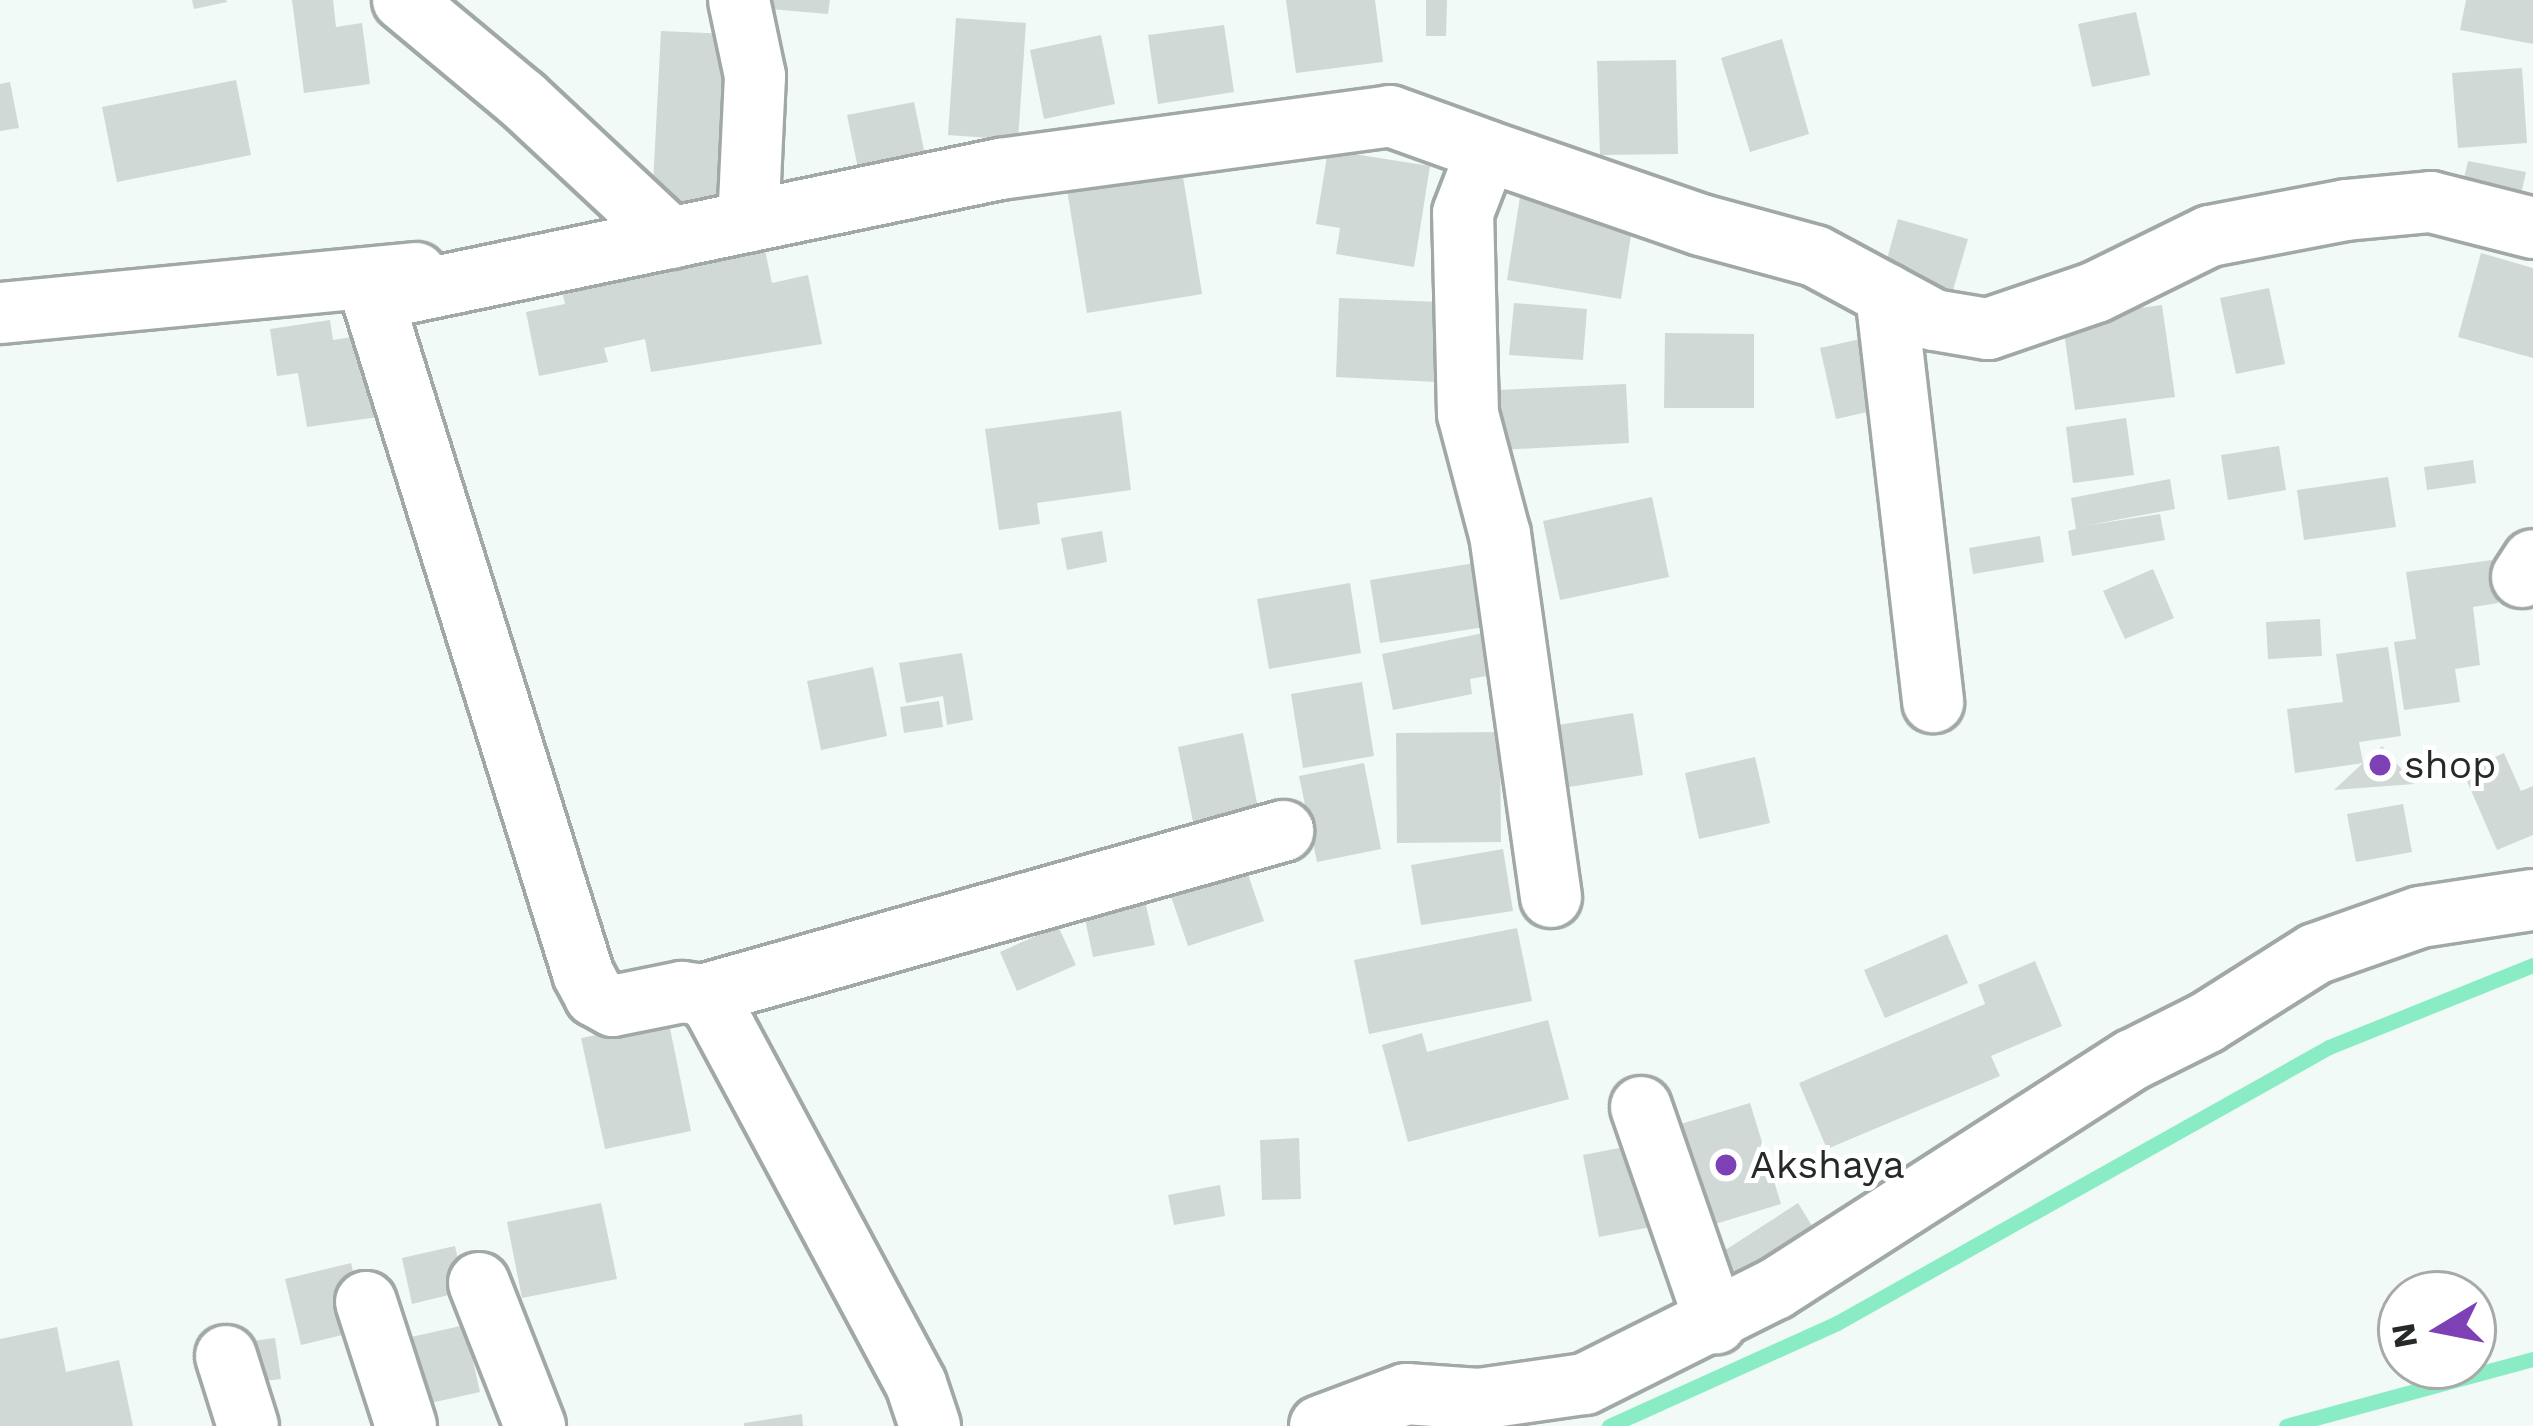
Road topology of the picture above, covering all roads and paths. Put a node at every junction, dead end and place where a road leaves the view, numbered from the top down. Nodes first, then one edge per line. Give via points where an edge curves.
1 (403, 0) edge
2 (740, 0) edge
3 (1487, 151) junction
4 (748, 222) junction
5 (2533, 228) edge
6 (671, 238) junction
7 (583, 256) junction
8 (1886, 294) junction
9 (0, 313) edge
10 (1933, 702) dead end
11 (1283, 830) dead end
12 (1551, 897) dead end
13 (2533, 899) edge
14 (702, 994) junction
15 (1641, 1107) dead end
16 (479, 1283) dead end
17 (366, 1302) dead end
18 (1716, 1323) junction
19 (226, 1356) dead end
20 (248, 1426) edge
21 (406, 1426) edge
22 (535, 1426) edge
23 (931, 1426) edge
24 (1320, 1426) edge

1 - 6 street
2 - 4 street via 755,76
3 - 4 street via 1390,116 1000,169
3 - 8 street via 1815,256
3 - 12 street via 1463,213 1468,414 1500,535
4 - 6 street
5 - 8 street via 2431,202 2346,210 2210,236 2096,292 1988,329 1934,320
6 - 7 street
7 - 9 street
7 - 14 street via 374,300 583,973 595,996 613,1006
8 - 10 street
11 - 14 street
13 - 18 street via 2420,916 2315,954
14 - 23 street via 916,1384
15 - 18 street
16 - 22 street
17 - 21 street
18 - 24 street via 1586,1384 1479,1399 1406,1394
19 - 20 street

